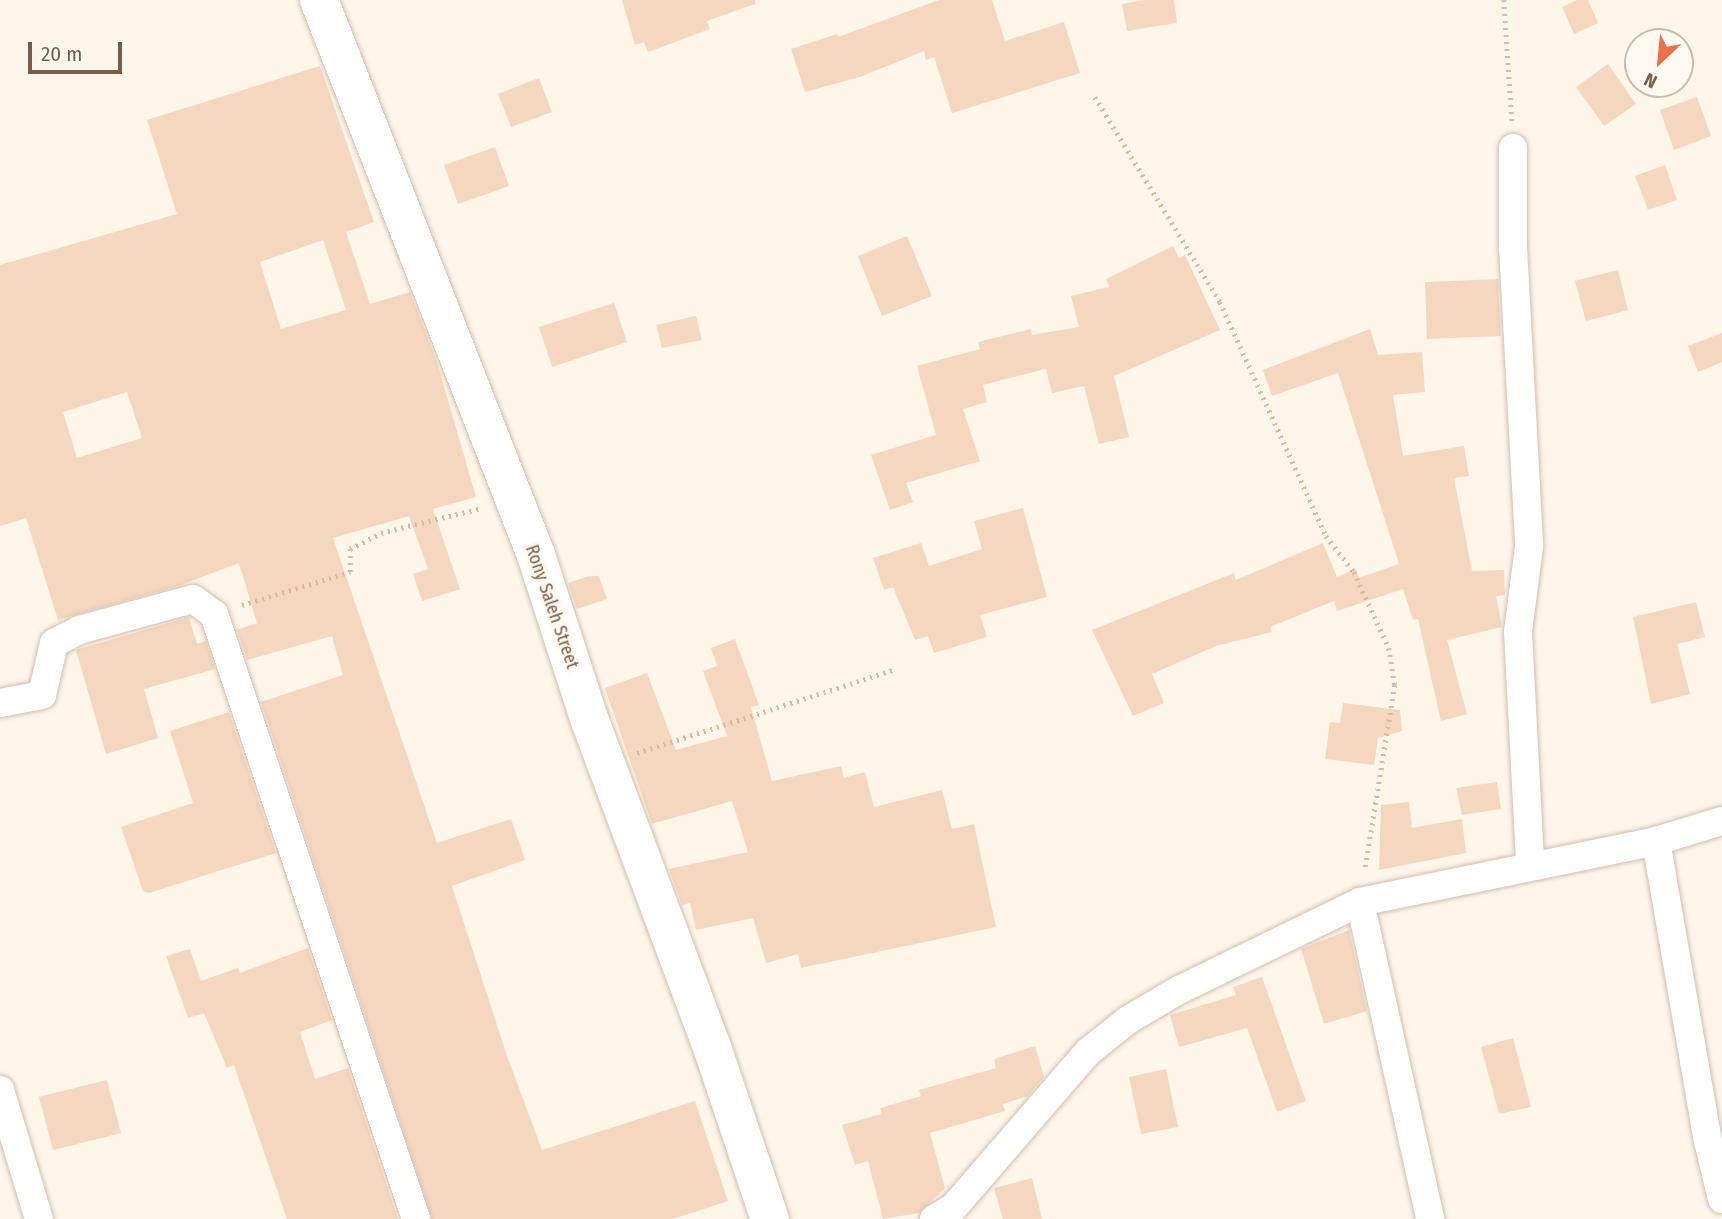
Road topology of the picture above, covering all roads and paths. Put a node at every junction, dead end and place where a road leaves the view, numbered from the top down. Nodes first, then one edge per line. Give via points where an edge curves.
1 (319, 0) edge
2 (1504, 0) edge
3 (1095, 97) dead end
4 (1513, 148) joint
5 (511, 501) junction
6 (214, 614) junction
7 (893, 670) dead end
8 (0, 703) edge
9 (606, 764) junction
10 (1722, 821) edge
11 (1656, 841) junction
12 (1530, 864) junction
13 (1360, 902) junction
14 (0, 1090) edge
15 (1722, 1199) edge
16 (39, 1219) edge
17 (416, 1219) edge
18 (770, 1219) edge
19 (934, 1219) edge
20 (1430, 1219) edge

1 - 5 street, Rony Saleh Street
2 - 4 path
3 - 13 path via 1220,302 1308,500 1326,536 1354,572 1389,648 1395,685
4 - 12 street via 1513,247 1529,547 1518,632
5 - 6 path via 381,533 350,549 350,572
5 - 9 street, Rony Saleh Street via 536,555
6 - 8 street via 194,599 79,630 54,643 43,695
6 - 17 street
7 - 9 path
9 - 18 street, Rony Saleh Street via 714,1053
10 - 11 street
11 - 12 street
11 - 15 street via 1707,1137
12 - 13 street
13 - 19 street via 1179,990 1128,1020 1088,1052 954,1207
13 - 20 street
14 - 16 street

